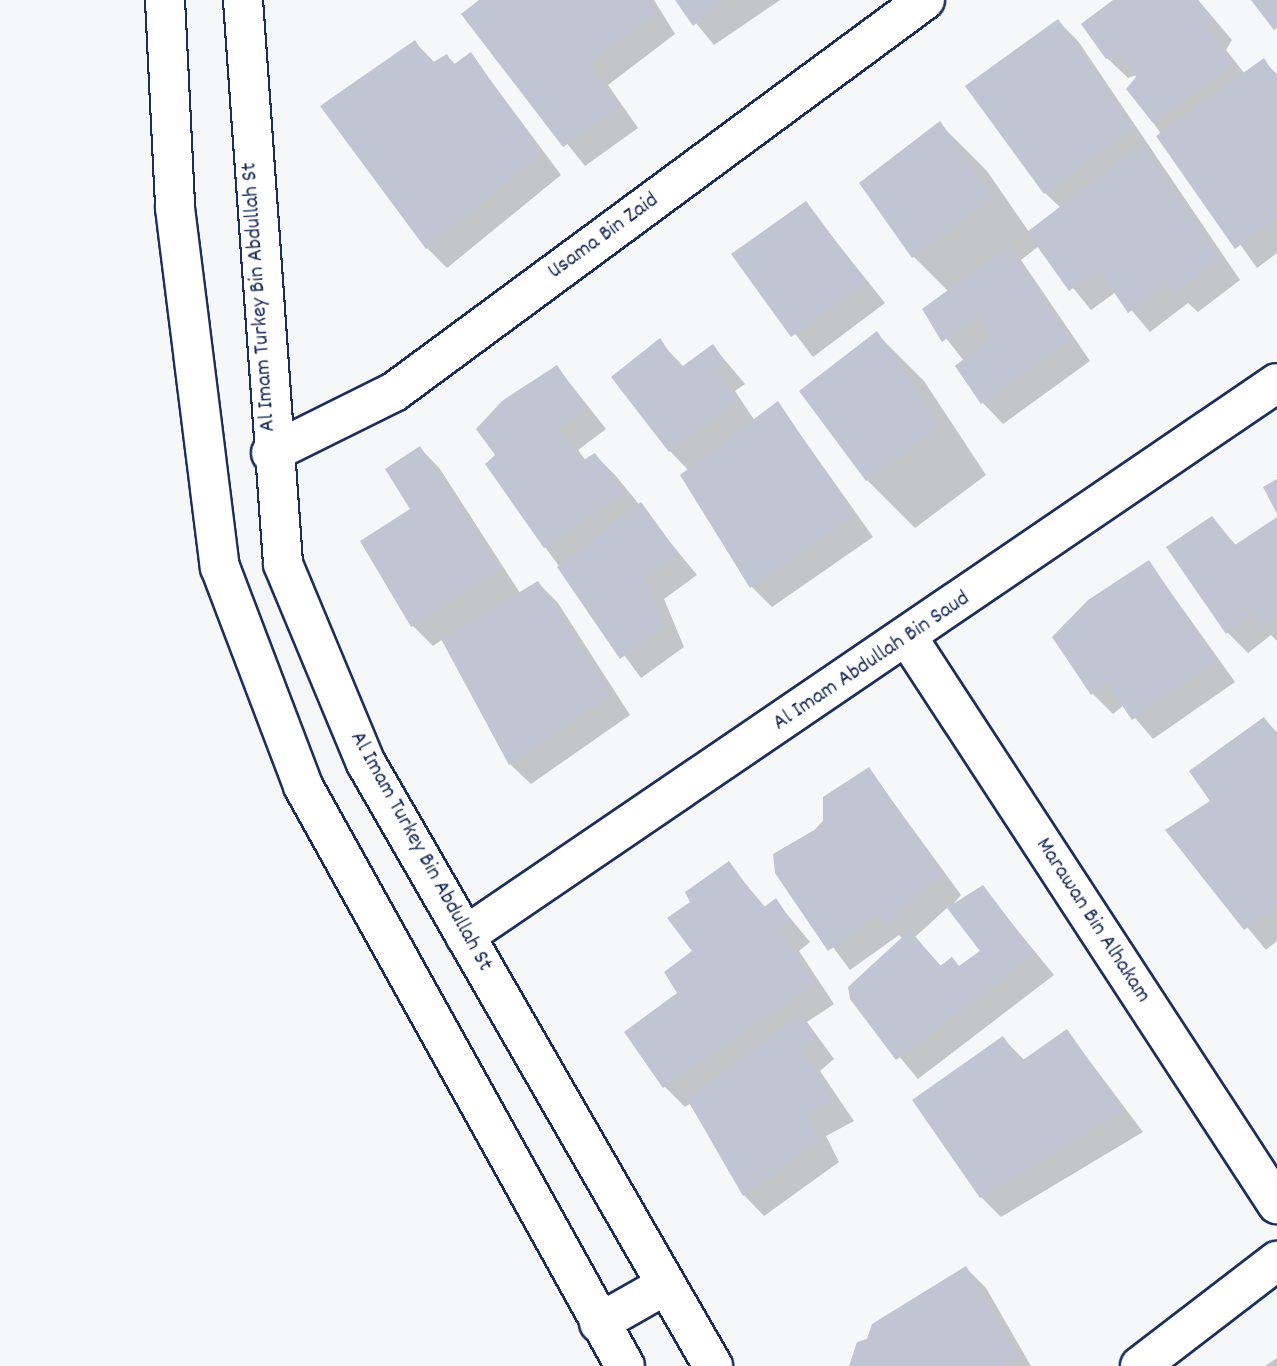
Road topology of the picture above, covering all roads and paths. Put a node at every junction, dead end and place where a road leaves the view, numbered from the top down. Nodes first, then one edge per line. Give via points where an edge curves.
1 (165, 0) edge
2 (243, 0) edge
3 (925, 0) edge
4 (1277, 383) edge
5 (271, 453) junction
6 (908, 638) junction
7 (464, 936) junction
8 (1277, 1204) edge
9 (1277, 1261) edge
10 (666, 1285) junction
11 (599, 1323) junction
12 (625, 1366) edge
13 (713, 1366) edge
14 (1140, 1366) edge

1 - 11 street via 175,208 220,567 303,786
2 - 5 street, Al Imam Turkey Bin Abdullah St
3 - 5 street, Usama Bin Zaid via 394,391
4 - 6 street, Al Imam Abdullah Bin Saud
5 - 7 street, Al Imam Turkey Bin Abdullah St via 283,564 366,763
6 - 7 street, Al Imam Abdullah Bin Saud
6 - 8 street, Marawan Bin Alhakam
7 - 10 street, Al Imam Turkey Bin Abdullah St
9 - 14 street
10 - 11 street
10 - 13 street, Al Imam Turkey Bin Abdullah St
11 - 12 street

